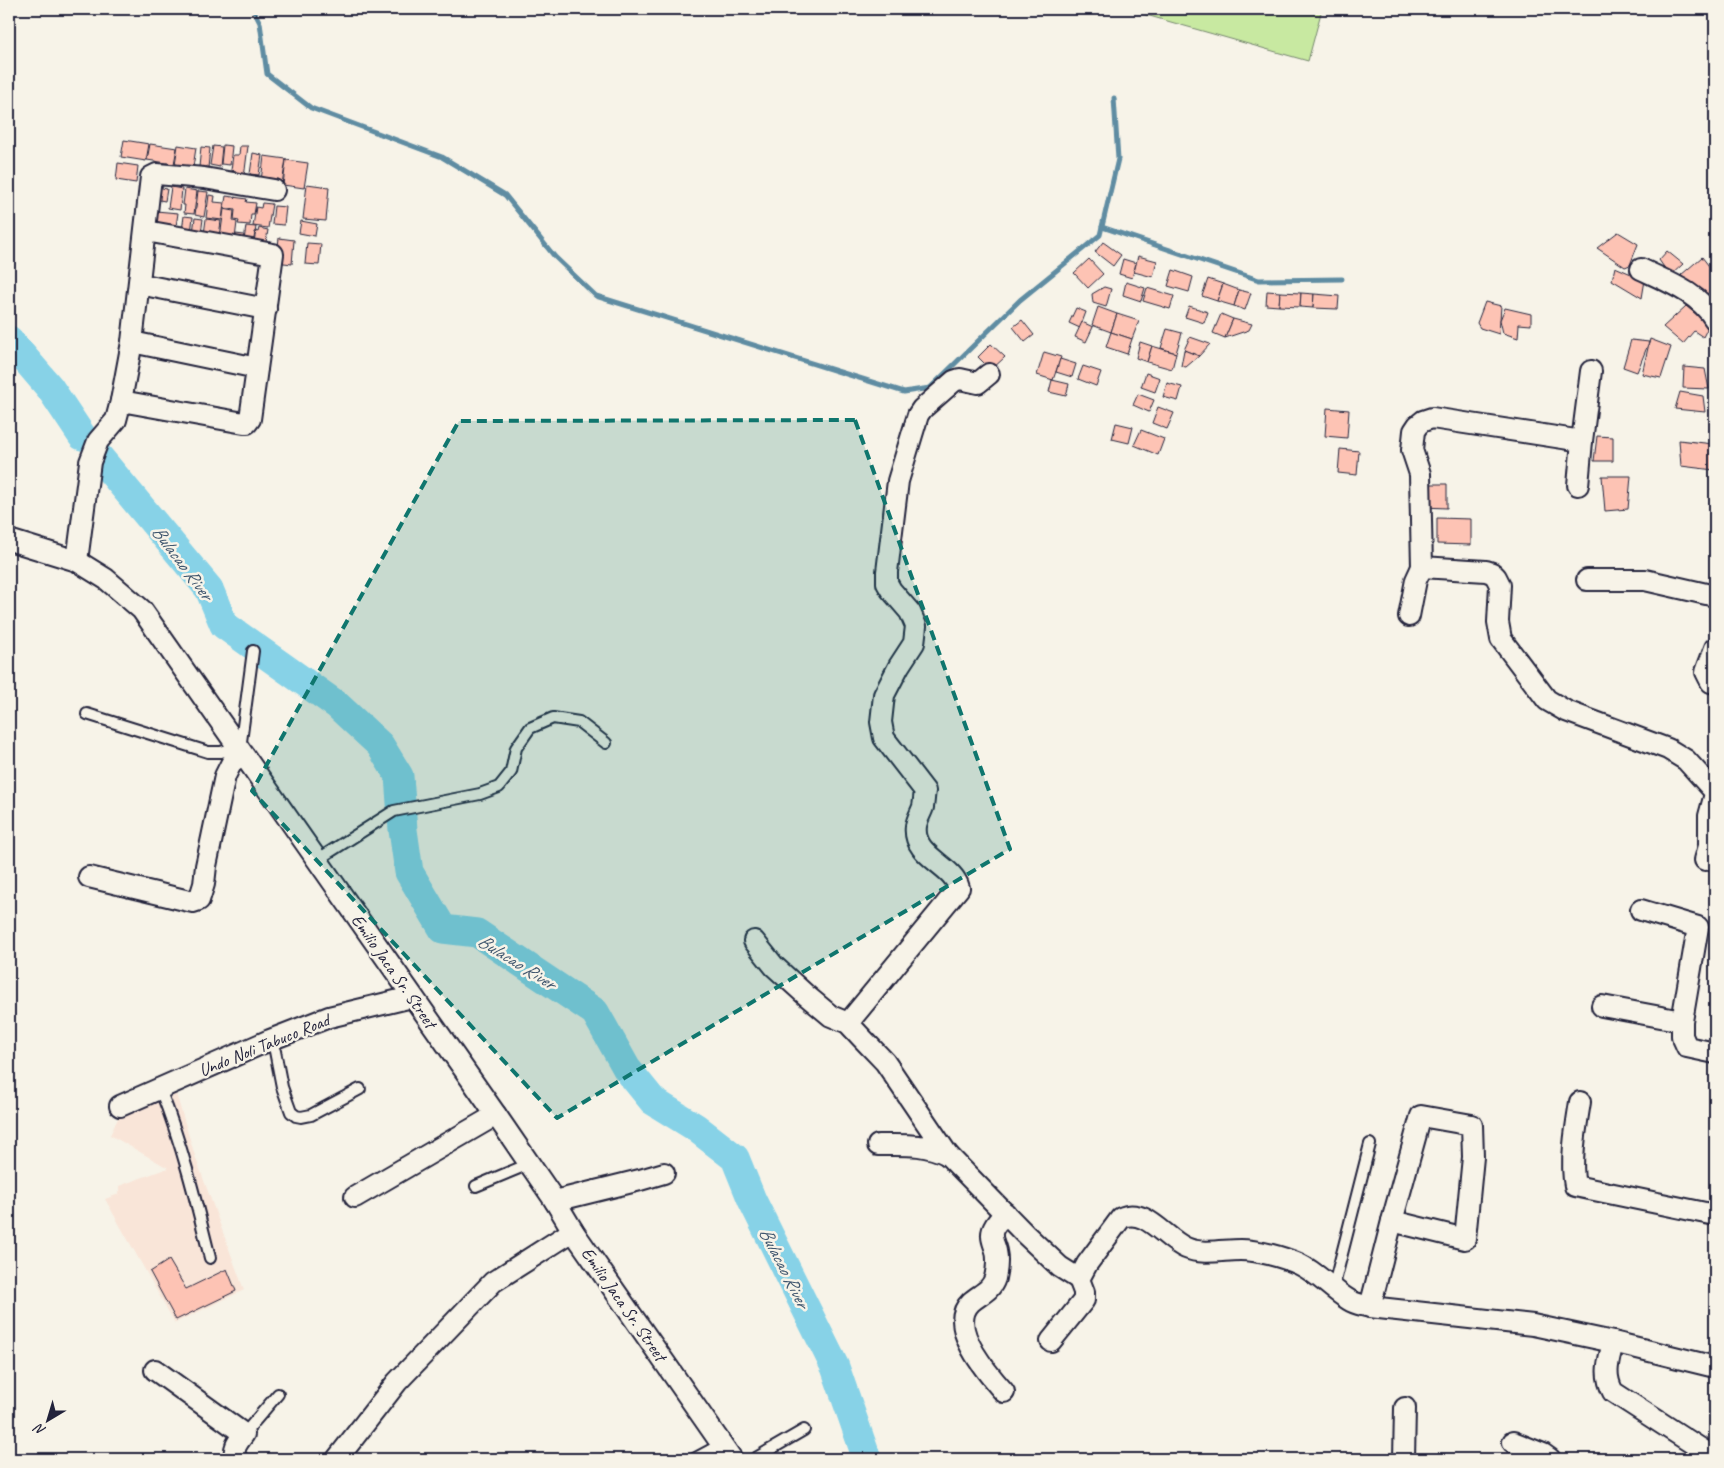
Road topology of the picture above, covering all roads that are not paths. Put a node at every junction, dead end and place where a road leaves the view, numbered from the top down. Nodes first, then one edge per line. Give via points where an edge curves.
1 (274, 190) dead end
2 (146, 231) junction
3 (1641, 269) dead end
4 (139, 284) junction
5 (266, 309) junction
6 (1715, 320) edge
7 (132, 342) junction
8 (257, 368) junction
9 (1591, 371) dead end
10 (988, 374) dead end
11 (121, 401) junction
12 (1582, 441) junction
13 (1578, 485) dead end
14 (9, 540) edge
15 (78, 561) junction
16 (1422, 567) junction
17 (1587, 580) dead end
18 (1715, 596) edge
19 (1409, 616) dead end
20 (1715, 648) edge
21 (253, 651) dead end
22 (1715, 683) edge
23 (87, 714) dead end
24 (606, 743) dead end
25 (238, 749) junction
26 (1715, 793) edge
27 (317, 860) junction
28 (1705, 860) dead end
29 (89, 877) dead end
30 (1641, 910) dead end
31 (754, 941) dead end
32 (412, 997) junction
33 (1602, 1006) dead end
34 (1682, 1022) junction
35 (848, 1023) junction
36 (270, 1040) junction
37 (1715, 1053) edge
38 (160, 1089) junction
39 (360, 1089) dead end
40 (1580, 1102) dead end
41 (120, 1106) dead end
42 (496, 1115) junction
43 (1370, 1144) dead end
44 (878, 1145) dead end
45 (948, 1154) junction
46 (529, 1164) junction
47 (664, 1173) dead end
48 (476, 1186) dead end
49 (355, 1197) dead end
50 (555, 1201) junction
51 (1005, 1213) junction
52 (1715, 1215) edge
53 (1392, 1221) junction
54 (573, 1231) junction
55 (210, 1258) dead end
56 (1079, 1279) junction
57 (1333, 1289) junction
58 (1370, 1308) junction
59 (1051, 1341) dead end
60 (1613, 1342) junction
61 (1715, 1367) edge
62 (155, 1370) dead end
63 (1004, 1392) dead end
64 (278, 1394) dead end
65 (1405, 1408) dead end
66 (804, 1430) dead end
67 (244, 1434) junction
68 (1513, 1442) dead end
69 (727, 1452) edge
70 (1715, 1458) edge
71 (237, 1459) edge
72 (337, 1459) edge
73 (694, 1459) edge
74 (754, 1459) edge
75 (1404, 1459) edge
76 (1550, 1459) edge

1 - 2 street via 157,174 150,180
2 - 4 street
2 - 5 street via 273,254
3 - 6 street via 1686,291 1701,302
4 - 5 street
4 - 7 street
5 - 8 street
7 - 8 street
7 - 11 street
8 - 11 street via 247,423
9 - 12 street
10 - 35 street via 978,383 954,381 918,415 898,481 887,572 887,583 910,612 916,626 914,643 884,695 881,722 884,738 925,791 916,826 918,842 928,856 957,880 959,888
11 - 15 street via 116,420 98,441 90,462
12 - 13 street
12 - 16 street via 1432,418 1423,421 1414,430 1412,450 1420,474
14 - 15 street, Emilio Jaca Sr. Street
15 - 25 street, Emilio Jaca Sr. Street via 106,578 142,610
16 - 19 street
16 - 26 street via 1492,573 1500,585 1498,622 1501,639 1547,700 1574,714 1668,749 1686,760
17 - 18 street via 1645,580
20 - 22 street via 1706,672
21 - 25 lane
23 - 25 lane via 208,752
24 - 27 lane via 579,722 553,718 530,728 516,748 511,772 500,787 480,794 394,810
25 - 27 street, Emilio Jaca Sr. Street
25 - 29 street via 225,776 199,900 193,902
26 - 28 street via 1709,816 1709,846
27 - 32 street, Emilio Jaca Sr. Street
30 - 34 street via 1698,927
31 - 35 street via 774,966 807,996 831,1016
32 - 36 street, Undo Noli Tabuco Road via 329,1017
32 - 42 street, Emilio Jaca Sr. Street
33 - 34 street
34 - 37 street via 1685,1045 1694,1050
35 - 45 street via 885,1062
36 - 38 street, Undo Noli Tabuco Road
36 - 39 lane via 290,1112 296,1116 311,1115
38 - 41 street, Undo Noli Tabuco Road
38 - 55 lane via 191,1179
40 - 52 street via 1574,1143 1575,1186
42 - 46 street, Emilio Jaca Sr. Street
42 - 49 street
43 - 57 lane
44 - 45 street via 922,1146
45 - 51 street
46 - 48 lane
46 - 50 street, Emilio Jaca Sr. Street
47 - 50 street
50 - 54 street, Emilio Jaca Sr. Street
51 - 56 street via 1060,1267
51 - 63 street via 993,1229 997,1252 994,1280 988,1290 971,1302 964,1317 964,1330 972,1348
53 - 53 street via 1421,1116 1472,1125 1473,1157 1465,1239
53 - 58 street
54 - 69 street, Emilio Jaca Sr. Street
54 - 72 street via 493,1282 397,1382
56 - 57 street via 1086,1264 1121,1218 1136,1214 1188,1249 1242,1250 1283,1258 1321,1278
56 - 59 street via 1084,1300
57 - 58 street via 1350,1301
58 - 60 street via 1533,1325
60 - 61 street
60 - 70 street via 1607,1369 1613,1392
62 - 67 street
64 - 67 lane
65 - 75 street
66 - 74 lane
67 - 71 street via 234,1451
68 - 76 street
69 - 73 lane

